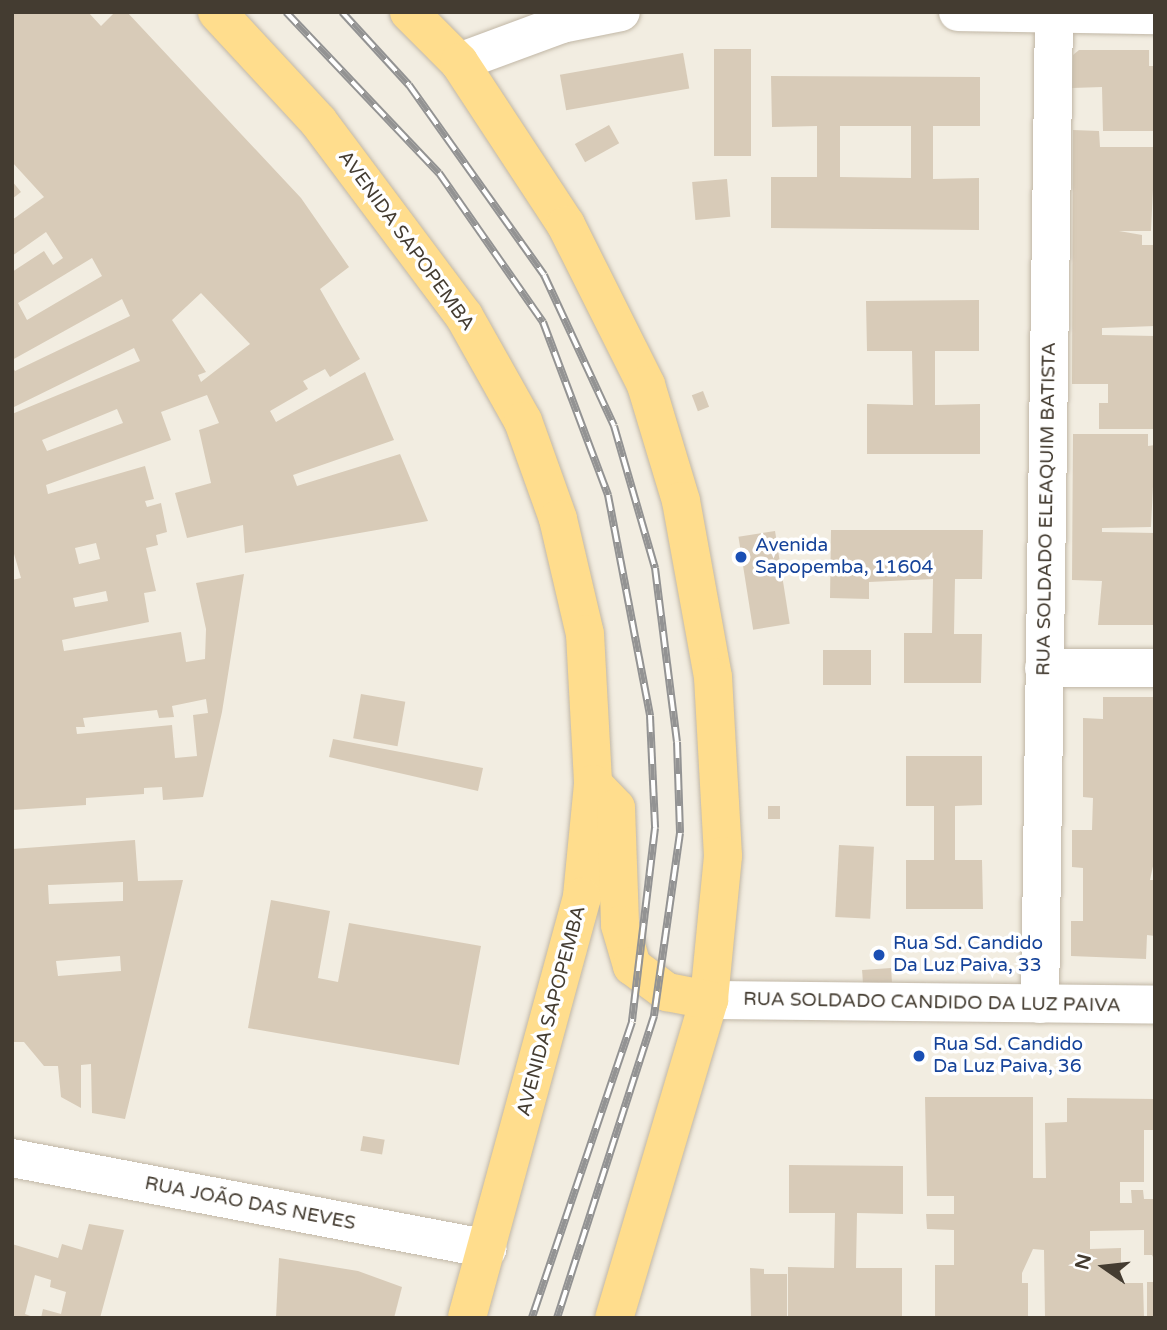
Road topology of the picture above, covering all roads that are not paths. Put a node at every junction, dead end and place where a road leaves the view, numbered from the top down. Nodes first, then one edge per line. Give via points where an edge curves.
1 (217, 12) edge
2 (409, 12) edge
3 (621, 12) edge
4 (958, 12) edge
5 (1054, 14) junction
6 (1155, 15) edge
7 (459, 62) junction
8 (1045, 668) junction
9 (1155, 668) edge
10 (593, 784) junction
11 (709, 1000) junction
12 (1040, 1004) junction
13 (1155, 1005) edge
14 (12, 1158) edge
15 (487, 1249) junction
16 (467, 1318) edge
17 (614, 1318) edge

1 - 10 main road, AVENIDA SAPOPEMBA via 318,121 399,229 464,316 523,421 558,519 585,635
2 - 7 main road
3 - 7 street via 562,24
4 - 5 street
5 - 6 street
5 - 8 street, RUA SOLDADO ELEAQUIM BATISTA
7 - 11 main road via 566,225 646,385 681,501 713,677 723,856
8 - 9 street
8 - 12 street, RUA SOLDADO ELEAQUIM BATISTA
10 - 11 main road via 616,808 620,925 632,966 667,992
10 - 15 main road, AVENIDA SAPOPEMBA via 582,897 569,957
11 - 12 street, RUA SOLDADO CANDIDO DA LUZ PAIVA
11 - 17 main road
12 - 13 street, RUA SOLDADO CANDIDO DA LUZ PAIVA
14 - 15 street, RUA JOÃO DAS NEVES
15 - 16 main road, AVENIDA SAPOPEMBA

